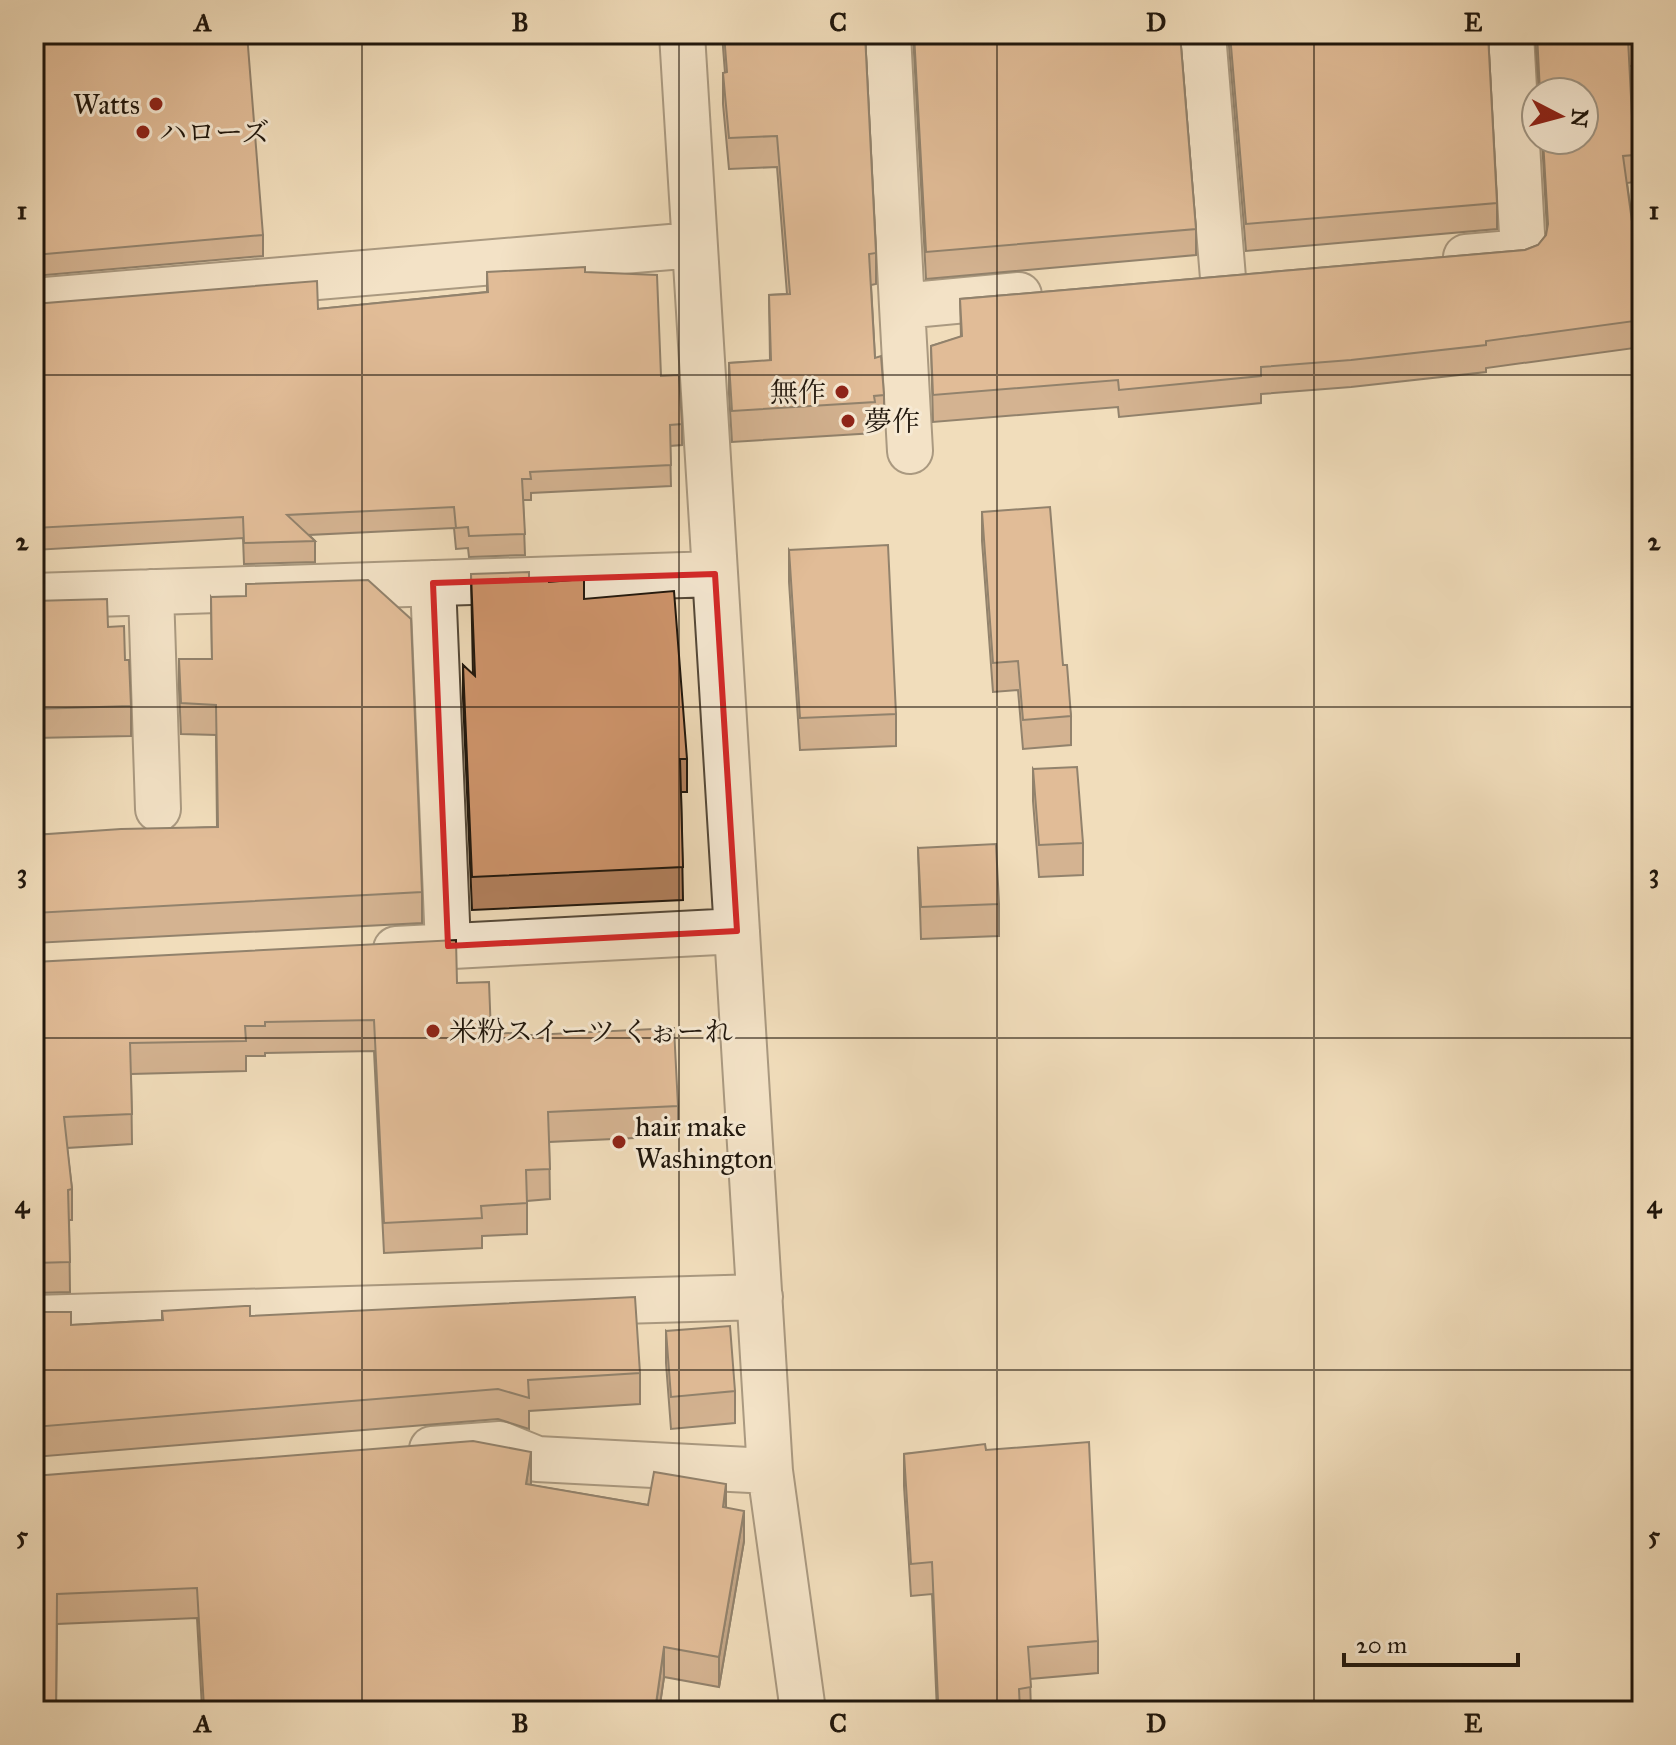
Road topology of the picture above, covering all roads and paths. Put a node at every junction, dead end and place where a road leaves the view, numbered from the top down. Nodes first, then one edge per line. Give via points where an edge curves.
1 (682, 34) edge
2 (888, 34) edge
3 (1203, 34) edge
4 (1511, 34) edge
5 (694, 245) junction
6 (1429, 260) edge
7 (1177, 282) edge
8 (1055, 292) edge
9 (34, 301) edge
10 (902, 306) junction
11 (910, 451) dead end
12 (715, 574) junction
13 (433, 583) junction
14 (151, 592) junction
15 (34, 596) edge
16 (158, 809) dead end
17 (737, 931) junction
18 (448, 946) junction
19 (352, 951) edge
20 (760, 1297) junction
21 (34, 1318) edge
22 (392, 1453) edge
23 (770, 1471) junction
24 (803, 1711) edge

1 - 5 street
2 - 10 street
3 - 7 street via 1239,276
4 - 6 street via 1523,252
5 - 9 street
5 - 12 street
8 - 10 street
10 - 11 street
12 - 13 street
12 - 17 street
13 - 14 street
13 - 18 street
14 - 15 street
14 - 16 street
17 - 18 street
17 - 20 street
18 - 19 street
20 - 21 street
20 - 23 street
22 - 23 street via 500,1444 537,1459
23 - 24 street

